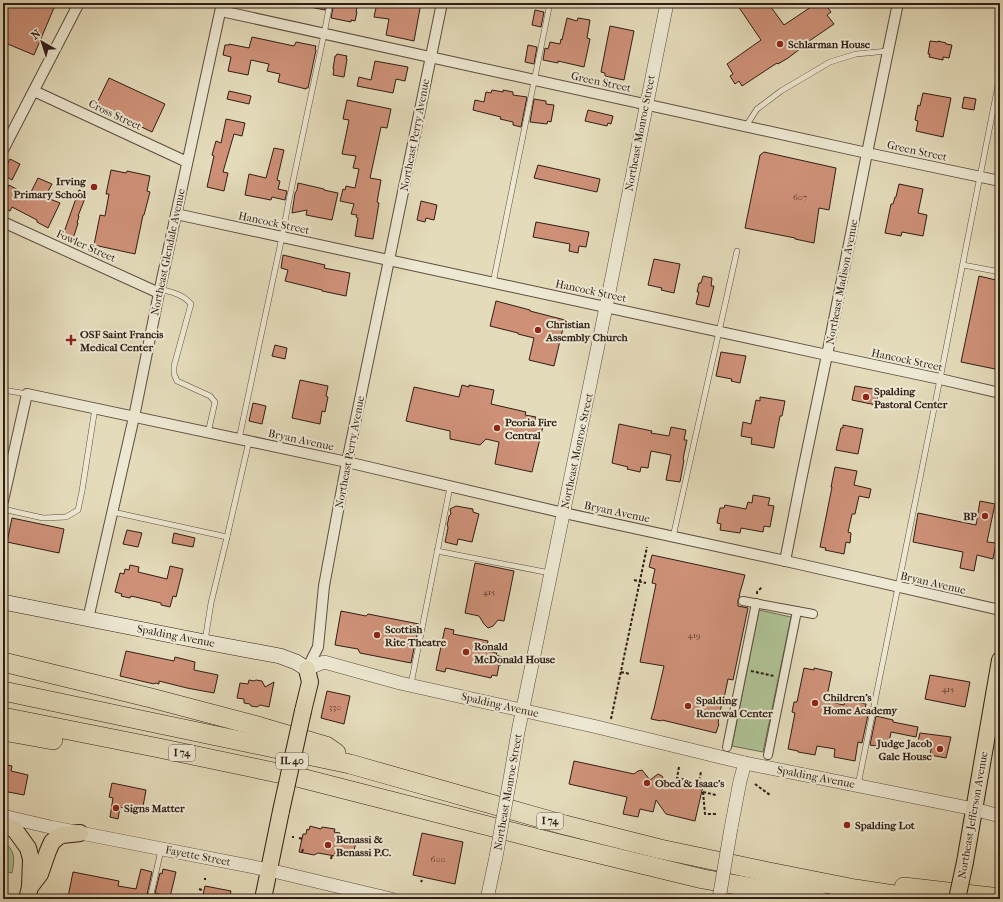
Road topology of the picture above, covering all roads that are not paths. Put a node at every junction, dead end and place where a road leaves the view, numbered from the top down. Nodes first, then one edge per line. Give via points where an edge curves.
1 (79, 3) edge
2 (330, 3) edge
3 (442, 3) edge
4 (550, 3) edge
5 (666, 3) edge
6 (898, 3) edge
7 (221, 7) edge
8 (324, 34) junction
9 (888, 51) junction
10 (431, 58) junction
11 (1000, 75) edge
12 (534, 80) junction
13 (34, 91) junction
14 (646, 104) junction
15 (746, 126) junction
16 (3, 150) edge
17 (867, 153) junction
18 (187, 162) junction
19 (980, 176) junction
20 (1000, 181) edge
21 (176, 214) junction
22 (3, 222) edge
23 (282, 237) junction
24 (737, 251) dead end
25 (389, 260) junction
26 (963, 265) junction
27 (1000, 272) edge
28 (493, 283) junction
29 (160, 291) junction
30 (606, 307) junction
31 (719, 332) junction
32 (828, 355) junction
33 (940, 379) junction
34 (3, 390) edge
35 (1000, 393) edge
36 (27, 394) junction
37 (95, 408) junction
38 (134, 417) junction
39 (208, 433) junction
40 (239, 439) junction
41 (249, 441) junction
42 (347, 462) junction
43 (450, 486) junction
44 (3, 501) edge
45 (3, 509) edge
46 (113, 512) junction
47 (564, 513) junction
48 (227, 537) junction
49 (674, 537) junction
50 (437, 551) junction
51 (785, 561) junction
52 (550, 573) junction
53 (898, 587) junction
54 (743, 601) dead end
55 (3, 602) edge
56 (756, 603) junction
57 (1000, 610) edge
58 (797, 611) junction
59 (813, 614) dead end
60 (88, 619) junction
61 (205, 642) junction
62 (1000, 660) edge
63 (3, 662) edge
64 (307, 670) junction
65 (411, 685) junction
66 (3, 691) edge
67 (523, 711) junction
68 (3, 717) edge
69 (3, 731) edge
70 (726, 747) dead end
71 (768, 755) dead end
72 (745, 763) junction
73 (350, 764) junction
74 (858, 785) junction
75 (360, 793) junction
76 (974, 808) junction
77 (3, 816) edge
78 (1000, 816) edge
79 (3, 824) edge
80 (80, 833) junction
81 (162, 849) junction
82 (752, 869) junction
83 (269, 870) junction
84 (703, 879) junction
85 (29, 893) edge
86 (370, 896) edge
87 (1000, 898) edge
88 (150, 899) edge
89 (262, 899) edge
90 (391, 899) edge
91 (487, 899) edge
92 (718, 899) edge
93 (752, 899) edge
94 (818, 899) edge
95 (920, 899) edge
96 (957, 899) edge

1 - 13 street
2 - 8 lane
3 - 10 street, Northeast Perry Avenue
4 - 12 lane
5 - 14 street, Northeast Monroe Street
6 - 9 street, Northeast Madison Avenue
7 - 8 street, Green Street
7 - 18 street, Northeast Glendale Avenue
8 - 10 street, Green Street
8 - 23 lane
9 - 15 lane via 856,54 830,62 757,109
9 - 17 street, Northeast Madison Avenue
10 - 12 street, Green Street
10 - 25 street, Northeast Perry Avenue
11 - 19 lane
12 - 14 street, Green Street
12 - 28 lane
13 - 16 street
13 - 18 street, Cross Street
14 - 15 street, Green Street
14 - 30 street, Northeast Monroe Street
15 - 17 street, Green Street
17 - 19 street, Green Street
17 - 32 street, Northeast Madison Avenue
18 - 21 street, Northeast Glendale Avenue
19 - 20 street, Green Street
19 - 26 lane
21 - 23 street, Hancock Street
21 - 29 street, Northeast Glendale Avenue
22 - 29 street, Fowler Street
23 - 25 street, Hancock Street
23 - 40 lane
24 - 31 lane
25 - 28 street, Hancock Street
25 - 42 street, Northeast Perry Avenue
26 - 27 lane
26 - 33 lane
28 - 30 street, Hancock Street
29 - 38 street, Northeast Glendale Avenue
29 - 39 lane via 181,296 190,304 174,374 177,381 210,396 215,402
30 - 31 street, Hancock Street
30 - 47 street, Northeast Monroe Street
31 - 32 street, Hancock Street
31 - 49 lane
32 - 33 street, Hancock Street
32 - 51 street, Northeast Madison Avenue
33 - 35 street, Hancock Street
33 - 53 lane
34 - 36 lane
36 - 37 street, Bryan Avenue
36 - 44 street
37 - 38 street, Bryan Avenue
37 - 45 lane via 78,510 66,518 43,518
38 - 39 street, Bryan Avenue
38 - 46 street, Northeast Glendale Avenue
39 - 40 street, Bryan Avenue
40 - 41 street, Bryan Avenue
41 - 42 street, Bryan Avenue
41 - 48 lane
42 - 43 street, Bryan Avenue
42 - 64 street, Northeast Perry Avenue via 324,586 318,648
43 - 47 street, Bryan Avenue
43 - 50 lane
46 - 48 lane
46 - 60 street, Northeast Glendale Avenue
47 - 49 street, Bryan Avenue
47 - 52 street, Northeast Monroe Street
48 - 61 lane via 211,603
49 - 51 street, Bryan Avenue
50 - 52 lane
50 - 65 lane
51 - 53 street, Bryan Avenue
52 - 67 street, Northeast Monroe Street
53 - 57 street, Bryan Avenue
53 - 74 lane
54 - 56 street
55 - 60 main road, Spalding Avenue
56 - 58 street
56 - 70 street
58 - 59 street
58 - 71 street
60 - 61 main road, Spalding Avenue
61 - 64 main road, Spalding Avenue via 280,656 296,662
62 - 76 main road, Northeast Jefferson Avenue
63 - 73 highway via 151,698 326,746
64 - 65 street, Spalding Avenue via 324,662
64 - 83 main road, IL 40, bridge via 310,682
65 - 67 street, Spalding Avenue
66 - 73 highway, I 74
67 - 72 street, Spalding Avenue
67 - 91 street, Northeast Monroe Street, bridge
68 - 75 highway, I 74 via 152,746
69 - 75 highway
72 - 74 street, Spalding Avenue
72 - 92 street, bridge
73 - 82 highway, I 74 via 565,825
74 - 76 street, Spalding Avenue
75 - 84 highway, I 74
76 - 78 street, Spalding Avenue
76 - 96 main road, Northeast Jefferson Avenue, bridge
77 - 80 street, Fayette Street
79 - 85 main road via 15,830 28,848 31,859
80 - 81 street, Fayette Street
80 - 85 main road via 62,835 52,842 40,874
81 - 83 street, Fayette Street
81 - 88 lane
82 - 87 highway
82 - 95 highway, I 74
83 - 86 street, Fayette Street
83 - 89 main road, IL 40
84 - 93 highway
84 - 94 highway, I 74
86 - 90 street, Fayette Street

